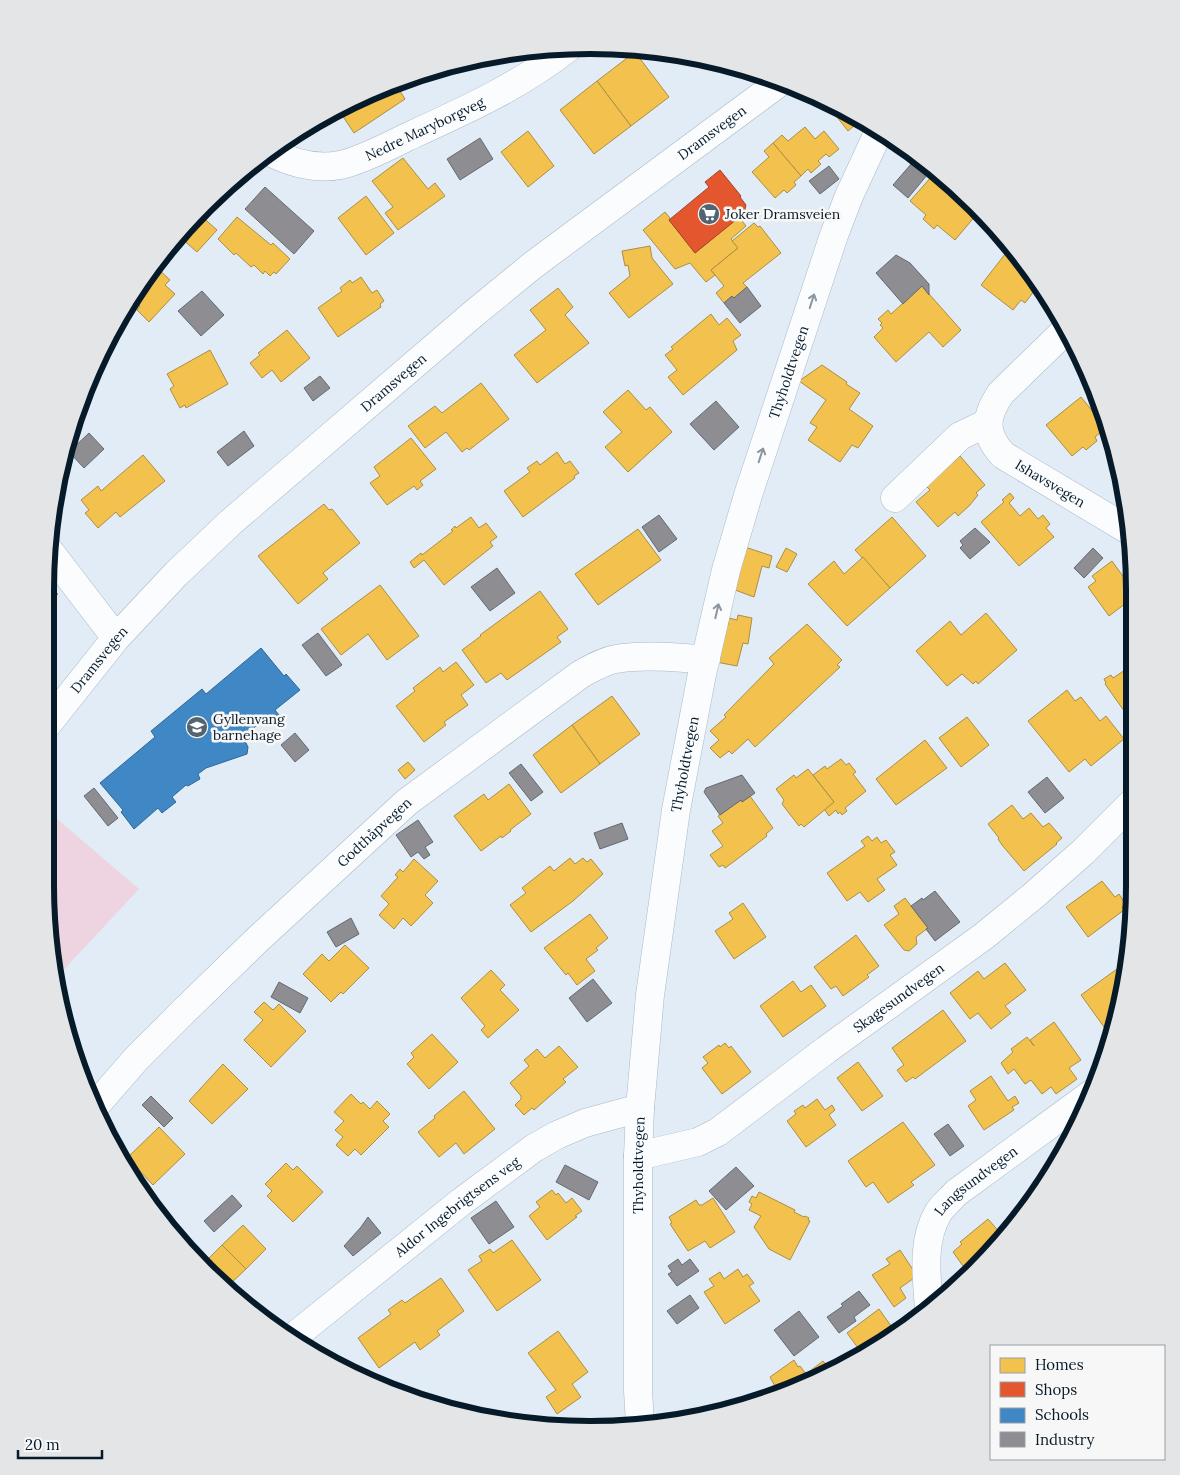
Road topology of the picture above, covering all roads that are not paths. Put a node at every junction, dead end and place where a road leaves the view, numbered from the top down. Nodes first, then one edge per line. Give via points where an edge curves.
1 (559, 55) edge
2 (774, 87) edge
3 (876, 137) edge
4 (277, 155) edge
5 (1061, 335) edge
6 (987, 423) junction
7 (895, 498) dead end
8 (1123, 527) edge
9 (55, 557) edge
10 (116, 638) junction
11 (706, 659) junction
12 (54, 716) edge
13 (1126, 809) edge
14 (100, 1101) edge
15 (1079, 1103) edge
16 (640, 1108) junction
17 (638, 1156) junction
18 (928, 1300) edge
19 (297, 1334) edge
20 (640, 1419) edge

1 - 4 street, Nedre Maryborgveg via 441,122 340,165 313,167
2 - 10 street, Dramsvegen via 533,265 472,315 231,522
11 -> 3 street, Thyholdtvegen via 726,570 749,492 834,235
5 - 6 street via 1001,393
6 - 7 street via 960,436
6 - 8 street, Ishavsvegen via 995,446 1003,455
9 - 10 street
10 - 12 street, Dramsvegen
11 - 14 street, Godthåpvegen via 616,659 581,674 407,802 366,838 136,1059
11 - 16 street, Thyholdtvegen via 676,810 659,922
13 - 17 street, Skagesundvegen via 1034,896 984,936 718,1132 698,1142
15 - 18 street, Langsundvegen via 956,1193 943,1206 927,1243
16 - 17 street, Thyholdtvegen
16 - 19 street, Aldor Ingebrigtsens veg via 585,1123 534,1148 461,1202
17 - 20 street, Thyholdtvegen

